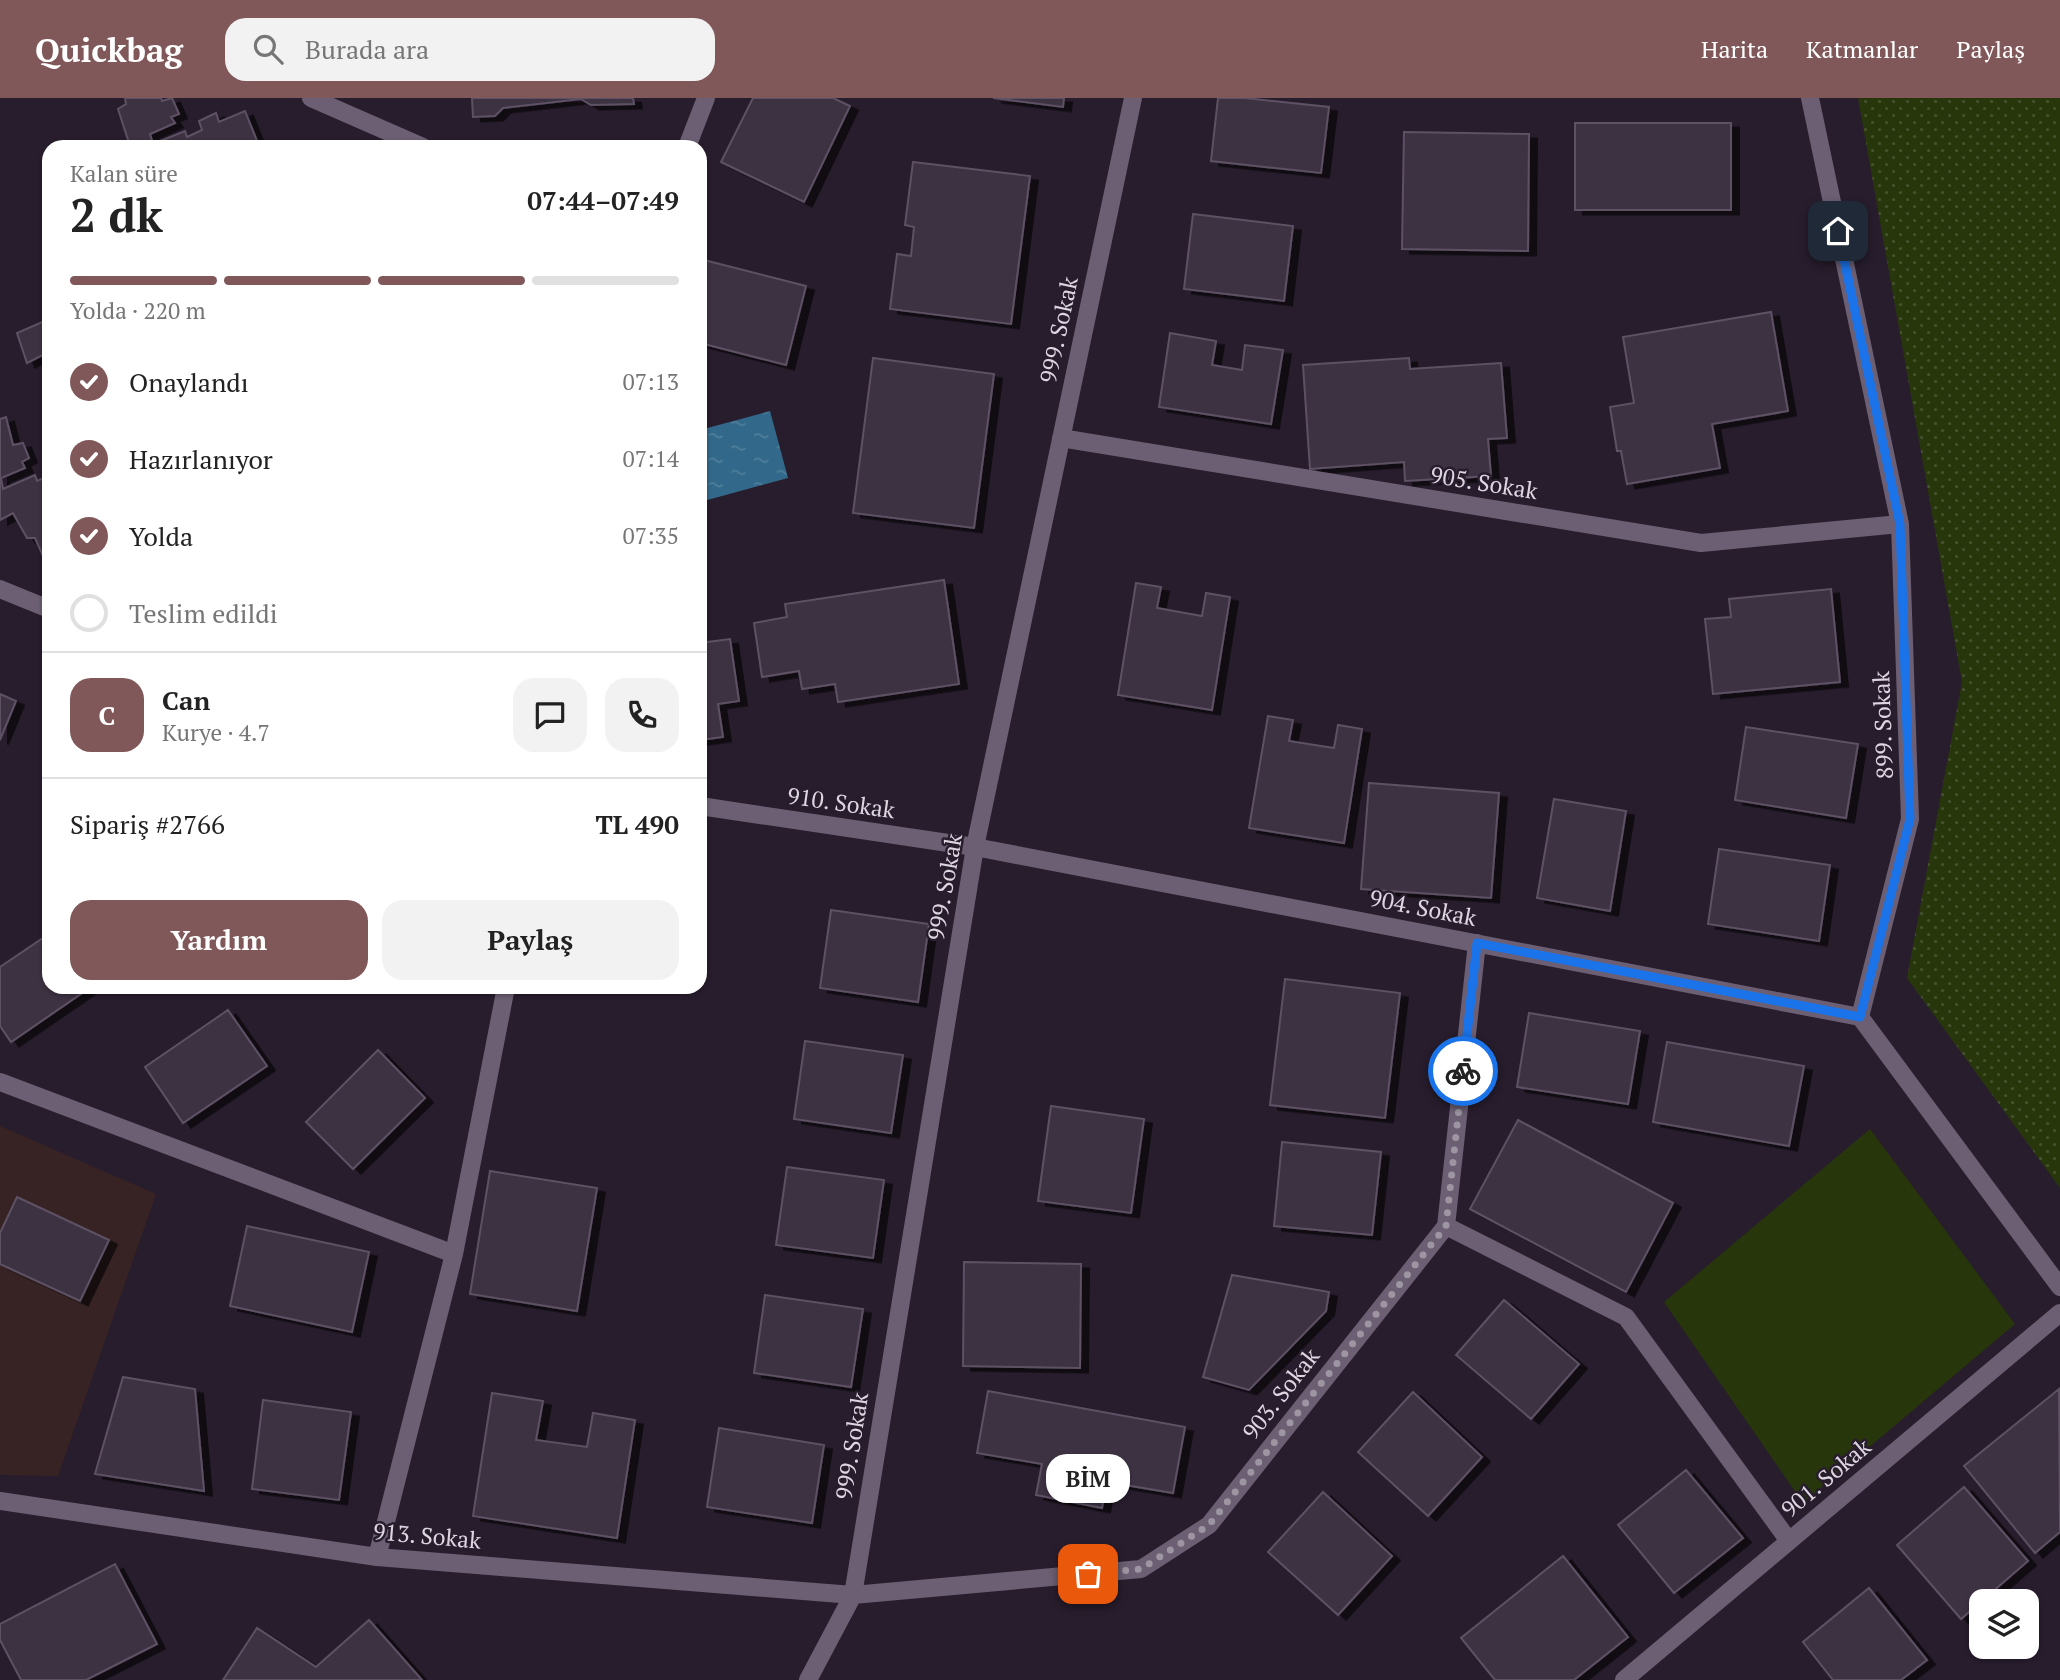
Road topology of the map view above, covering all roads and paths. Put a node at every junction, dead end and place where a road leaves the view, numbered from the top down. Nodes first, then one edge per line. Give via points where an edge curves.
1 (311, 98) edge
2 (706, 98) edge
3 (1133, 98) edge
4 (1810, 98) edge
5 (407, 140) edge
6 (690, 140) edge
7 (1061, 438) junction
8 (1900, 524) junction
9 (0, 589) edge
10 (42, 606) edge
11 (707, 807) edge
12 (975, 847) junction
13 (1477, 943) junction
14 (505, 994) edge
15 (1860, 1017) junction
16 (0, 1082) edge
17 (1446, 1226) junction
18 (454, 1254) junction
19 (2060, 1287) edge
20 (2060, 1313) edge
21 (0, 1502) edge
22 (1789, 1541) junction
23 (377, 1558) junction
24 (853, 1595) junction
25 (808, 1680) edge
26 (1624, 1680) edge

1 - 5 street
2 - 6 street
3 - 7 street, 999. Sokak
4 - 8 street, 899. Sokak
7 - 8 street, 905. Sokak via 1701,543
7 - 12 street, 999. Sokak
8 - 15 street, 899. Sokak via 1910,819
9 - 10 street
11 - 12 street, 910. Sokak
12 - 13 street, 904. Sokak
12 - 24 street, 999. Sokak
13 - 15 street, 904. Sokak
13 - 17 street
14 - 18 street
15 - 19 street
16 - 18 street
17 - 22 street via 1626,1317
17 - 24 street, 903. Sokak via 1209,1525 1141,1569
18 - 23 street
20 - 22 street, 901. Sokak
21 - 23 street, 913. Sokak
22 - 26 street, 901. Sokak
23 - 24 street, 913. Sokak
24 - 25 street, 999. Sokak

